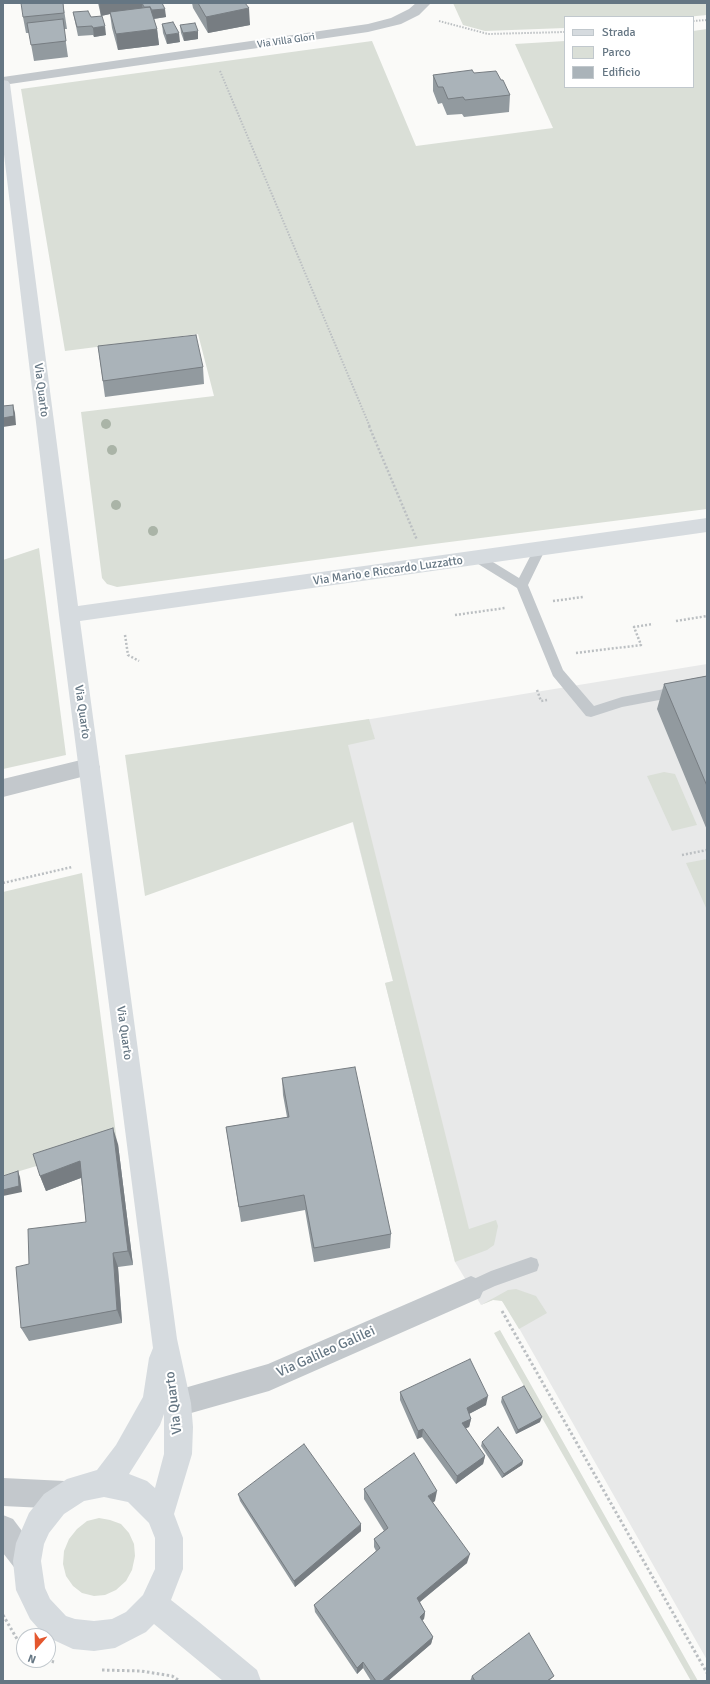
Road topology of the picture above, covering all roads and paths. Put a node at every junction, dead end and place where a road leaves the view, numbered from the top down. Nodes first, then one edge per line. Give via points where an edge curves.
1 (419, 8) edge
2 (707, 20) edge
3 (694, 21) edge
4 (564, 32) edge
5 (208, 52) junction
6 (3, 83) edge
7 (707, 526) edge
8 (539, 550) junction
9 (479, 559) junction
10 (428, 566) junction
11 (522, 585) junction
12 (583, 597) dead end
13 (508, 608) dead end
14 (554, 608) dead end
15 (69, 615) junction
16 (455, 615) dead end
17 (707, 616) edge
18 (676, 620) dead end
19 (653, 624) dead end
20 (126, 635) dead end
21 (571, 652) dead end
22 (139, 661) dead end
23 (707, 686) edge
24 (537, 690) dead end
25 (547, 700) dead end
26 (89, 767) junction
27 (3, 788) edge
28 (707, 850) edge
29 (682, 855) dead end
30 (73, 866) dead end
31 (3, 883) edge
32 (531, 1265) dead end
33 (471, 1289) joint
34 (502, 1311) dead end
35 (164, 1339) junction
36 (177, 1403) junction
37 (104, 1483) junction
38 (3, 1492) edge
39 (65, 1495) junction
40 (160, 1514) junction
41 (3, 1529) edge
42 (27, 1561) junction
43 (153, 1605) junction
44 (3, 1615) edge
45 (16, 1637) edge
46 (56, 1663) edge
47 (60, 1664) dead end
48 (94, 1670) dead end
49 (707, 1673) edge
50 (180, 1681) edge
51 (246, 1681) edge

1 - 4 path via 446,23 488,34
1 - 5 street, Via Villa Glori via 396,21 368,28
2 - 3 path
5 - 6 street, Via Villa Glori
5 - 10 path via 233,98
6 - 15 street, Via Quarto
7 - 8 street, Via Mario e Riccardo Luzzatto
8 - 9 street, Via Mario e Riccardo Luzzatto
8 - 11 lane
9 - 10 street, Via Mario e Riccardo Luzzatto
9 - 11 lane
10 - 15 street, Via Mario e Riccardo Luzzatto
11 - 23 lane via 558,672 591,712 622,702
12 - 14 path via 553,601
13 - 16 path
15 - 26 street, Via Quarto
17 - 18 path
19 - 21 path via 634,627 641,645 582,654
20 - 22 path via 128,655
24 - 25 path via 541,701
26 - 27 street
26 - 35 street, Via Quarto
28 - 29 path
30 - 31 path
32 - 33 lane
33 - 36 street, Via Galileo Galilei via 269,1377
34 - 49 path
35 - 36 street, Via Quarto
35 - 37 street, Via Quarto via 157,1397 150,1414 126,1455
36 - 40 street, Via Quarto via 178,1454
37 - 39 street via 89,1485
37 - 40 street via 121,1485 137,1491 150,1501
38 - 39 street
39 - 42 street via 39,1523 30,1543
40 - 43 street via 169,1538 169,1569
41 - 42 street
42 - 43 street via 31,1590 40,1609 56,1626 73,1634 94,1636 115,1633 136,1622
43 - 51 street
44 - 45 path
46 - 47 path
48 - 50 path via 141,1671 172,1676

